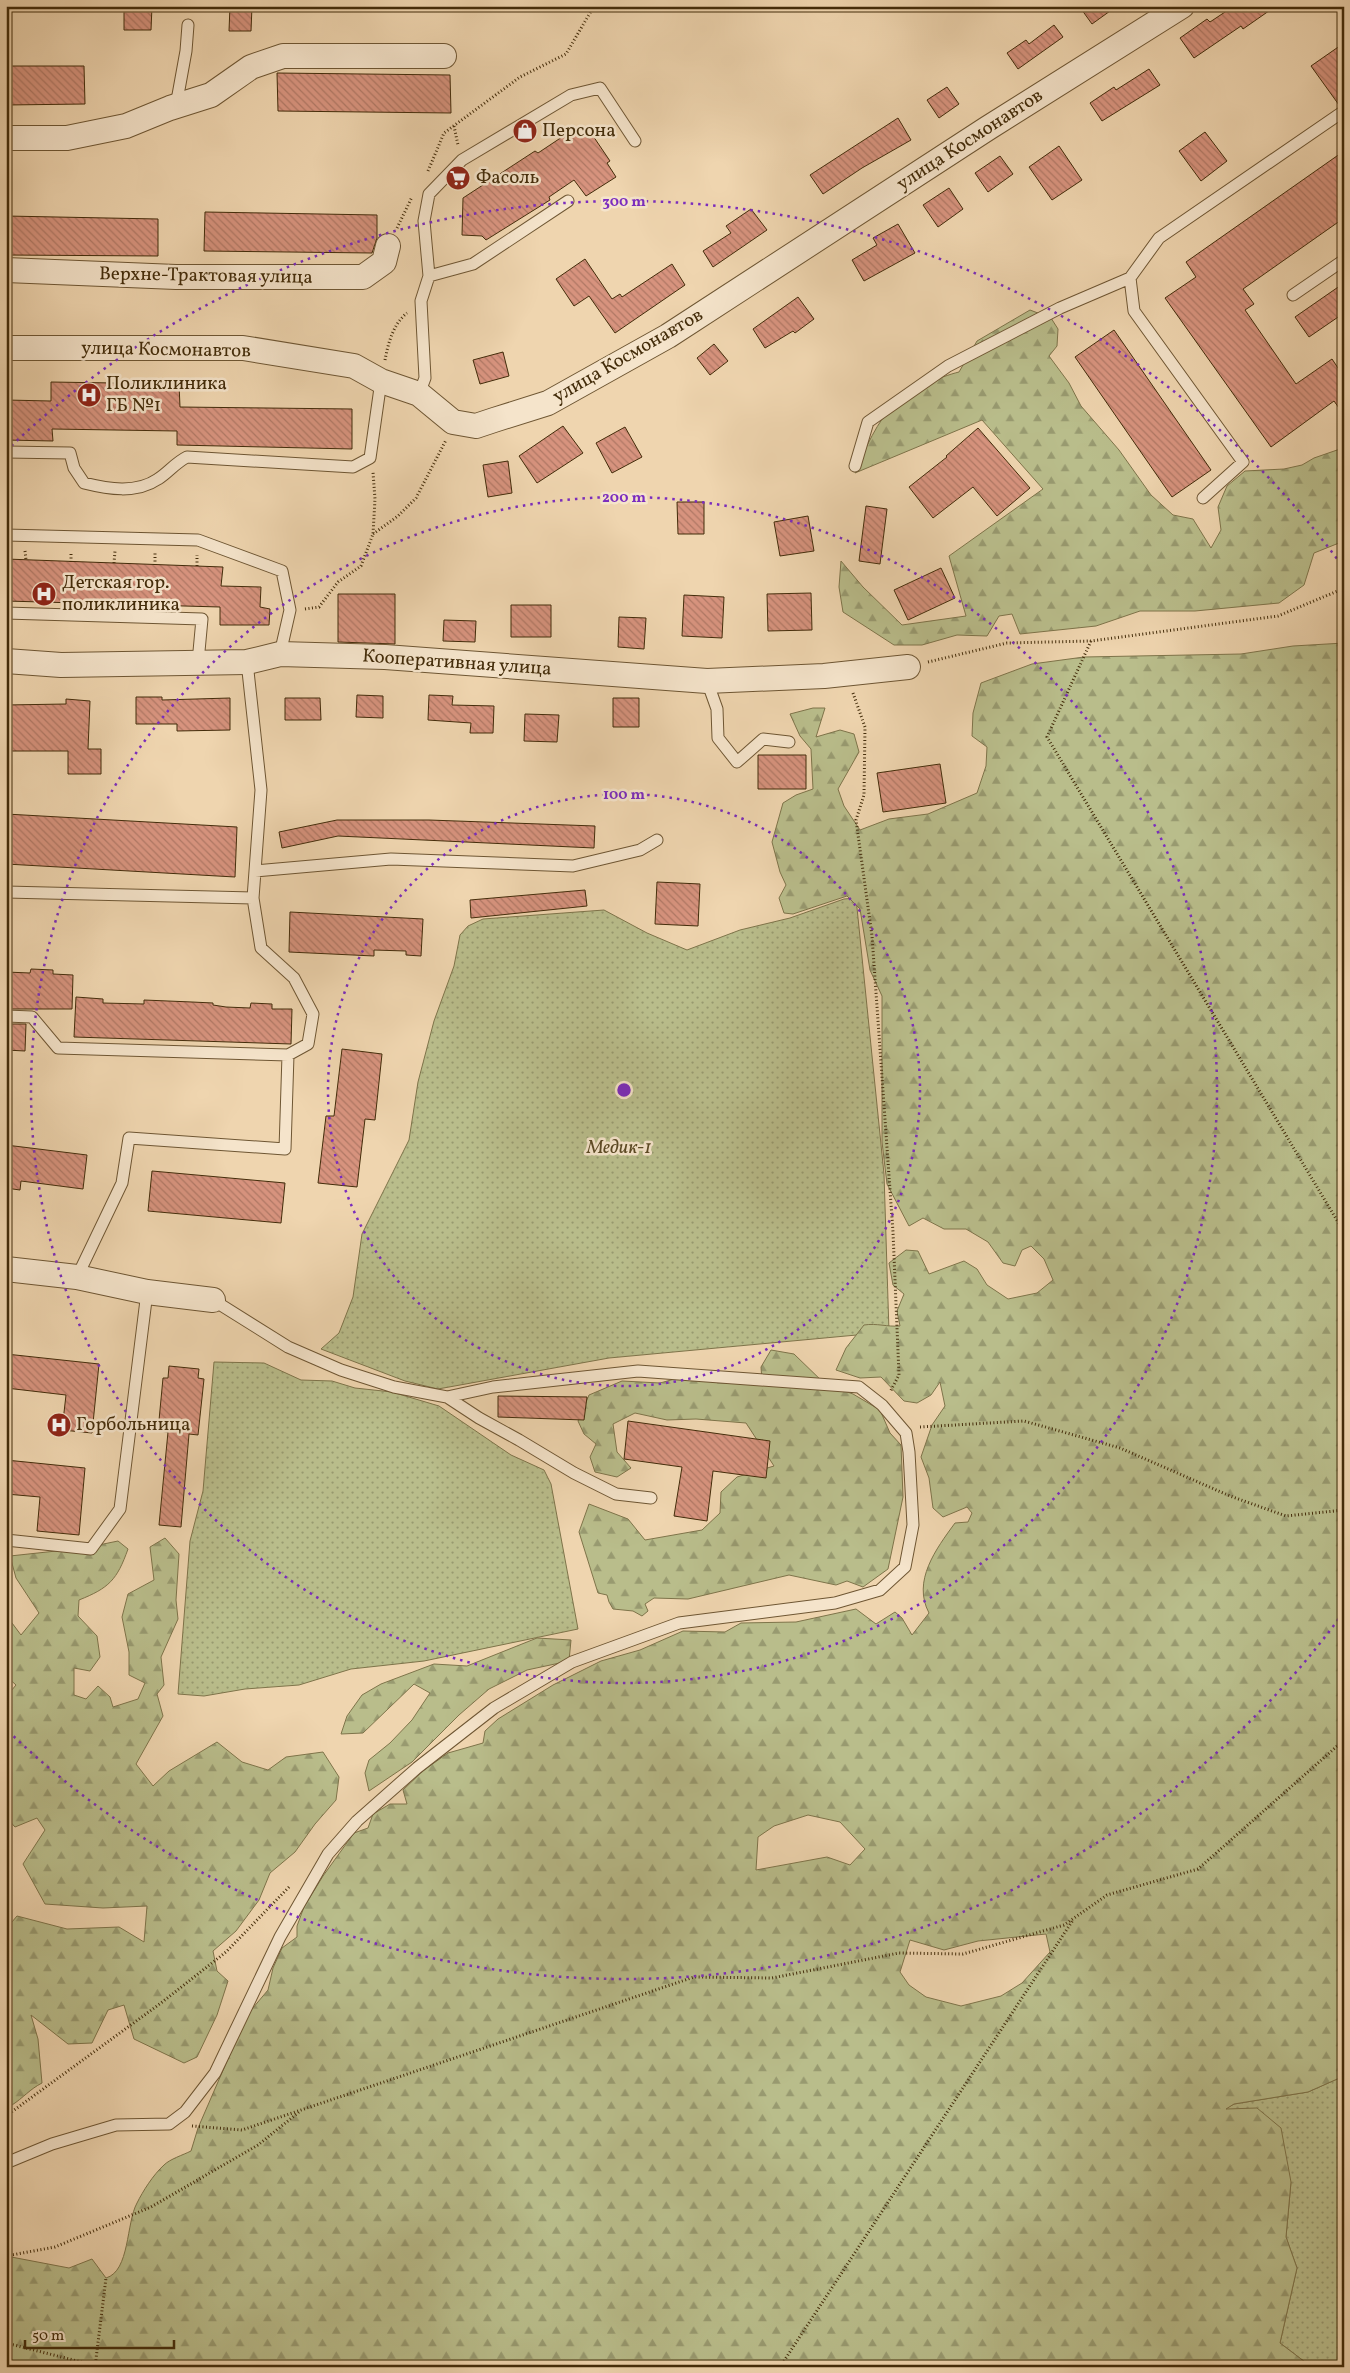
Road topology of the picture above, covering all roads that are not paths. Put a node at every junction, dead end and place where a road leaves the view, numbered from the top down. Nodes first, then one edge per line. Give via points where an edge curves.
1 (1182, 6) edge
2 (188, 25) dead end
3 (444, 56) dead end
4 (176, 106) junction
5 (1344, 111) edge
6 (6, 138) edge
7 (636, 141) dead end
8 (568, 201) dead end
9 (388, 246) road end
10 (1344, 260) edge
11 (6, 270) edge
12 (429, 276) junction
13 (1130, 278) junction
14 (1293, 295) dead end
15 (6, 348) edge
16 (381, 381) junction
17 (419, 394) junction
18 (6, 452) edge
19 (855, 466) dead end
20 (1203, 498) dead end
21 (6, 535) edge
22 (6, 613) edge
23 (280, 654) junction
24 (6, 660) edge
25 (198, 662) junction
26 (247, 662) junction
27 (908, 667) road end
28 (707, 681) junction
29 (789, 742) dead end
30 (657, 840) dead end
31 (255, 871) junction
32 (6, 892) edge
33 (253, 898) junction
34 (6, 1016) edge
35 (288, 1055) junction
36 (6, 1269) edge
37 (77, 1277) junction
38 (147, 1292) junction
39 (213, 1300) joint
40 (447, 1397) junction
41 (651, 1498) dead end
42 (6, 1540) edge
43 (6, 2163) edge

1 - 17 street, улица Космонавтов via 668,336 548,403 476,426 453,422
2 - 4 lane
3 - 4 street via 283,56 251,67 211,95
4 - 6 street via 126,126 67,138
5 - 13 lane via 1159,238
7 - 12 lane via 600,88 571,95 462,160 429,194 424,221
8 - 12 lane via 473,264
9 - 11 street, Верхне-Трактовая улица via 384,262 363,277 176,278
10 - 14 lane
12 - 17 lane via 421,301 425,378
13 - 19 lane via 1060,308 948,366 868,422
13 - 20 lane via 1134,311 1243,462
15 - 16 street, улица Космонавтов via 243,348 354,366
16 - 17 street, улица Космонавтов
16 - 18 lane via 370,458 353,467 186,457 157,480 111,490 84,482 74,468 70,453
21 - 23 lane via 198,540 282,571 290,610
22 - 25 lane via 202,619
23 - 26 street, Кооперативная улица
23 - 28 street, Кооперативная улица via 385,657
24 - 25 street, Кооперативная улица via 61,665
25 - 26 street, Кооперативная улица
26 - 31 lane via 260,790
27 - 28 street, Кооперативная улица via 847,674
28 - 29 lane via 717,709 718,738 737,762 763,739
30 - 31 lane via 640,850 573,866 391,859
31 - 33 lane
32 - 33 lane
33 - 35 lane via 261,948 294,978 313,1014 308,1044
34 - 35 lane via 32,1016 58,1048
35 - 37 lane via 285,1149 129,1138 122,1183
36 - 37 street
37 - 38 street
38 - 39 street
38 - 42 lane via 120,1509 91,1549
39 - 40 lane via 288,1347 341,1370 394,1387
40 - 41 lane via 574,1473 616,1494
40 - 43 lane via 493,1387 638,1371 860,1387 882,1405 906,1433 913,1524 905,1567 880,1590 835,1603 678,1623 572,1662 494,1708 417,1768 357,1821 328,1854 280,1937 215,2073 184,2112 169,2124 116,2125 52,2144

